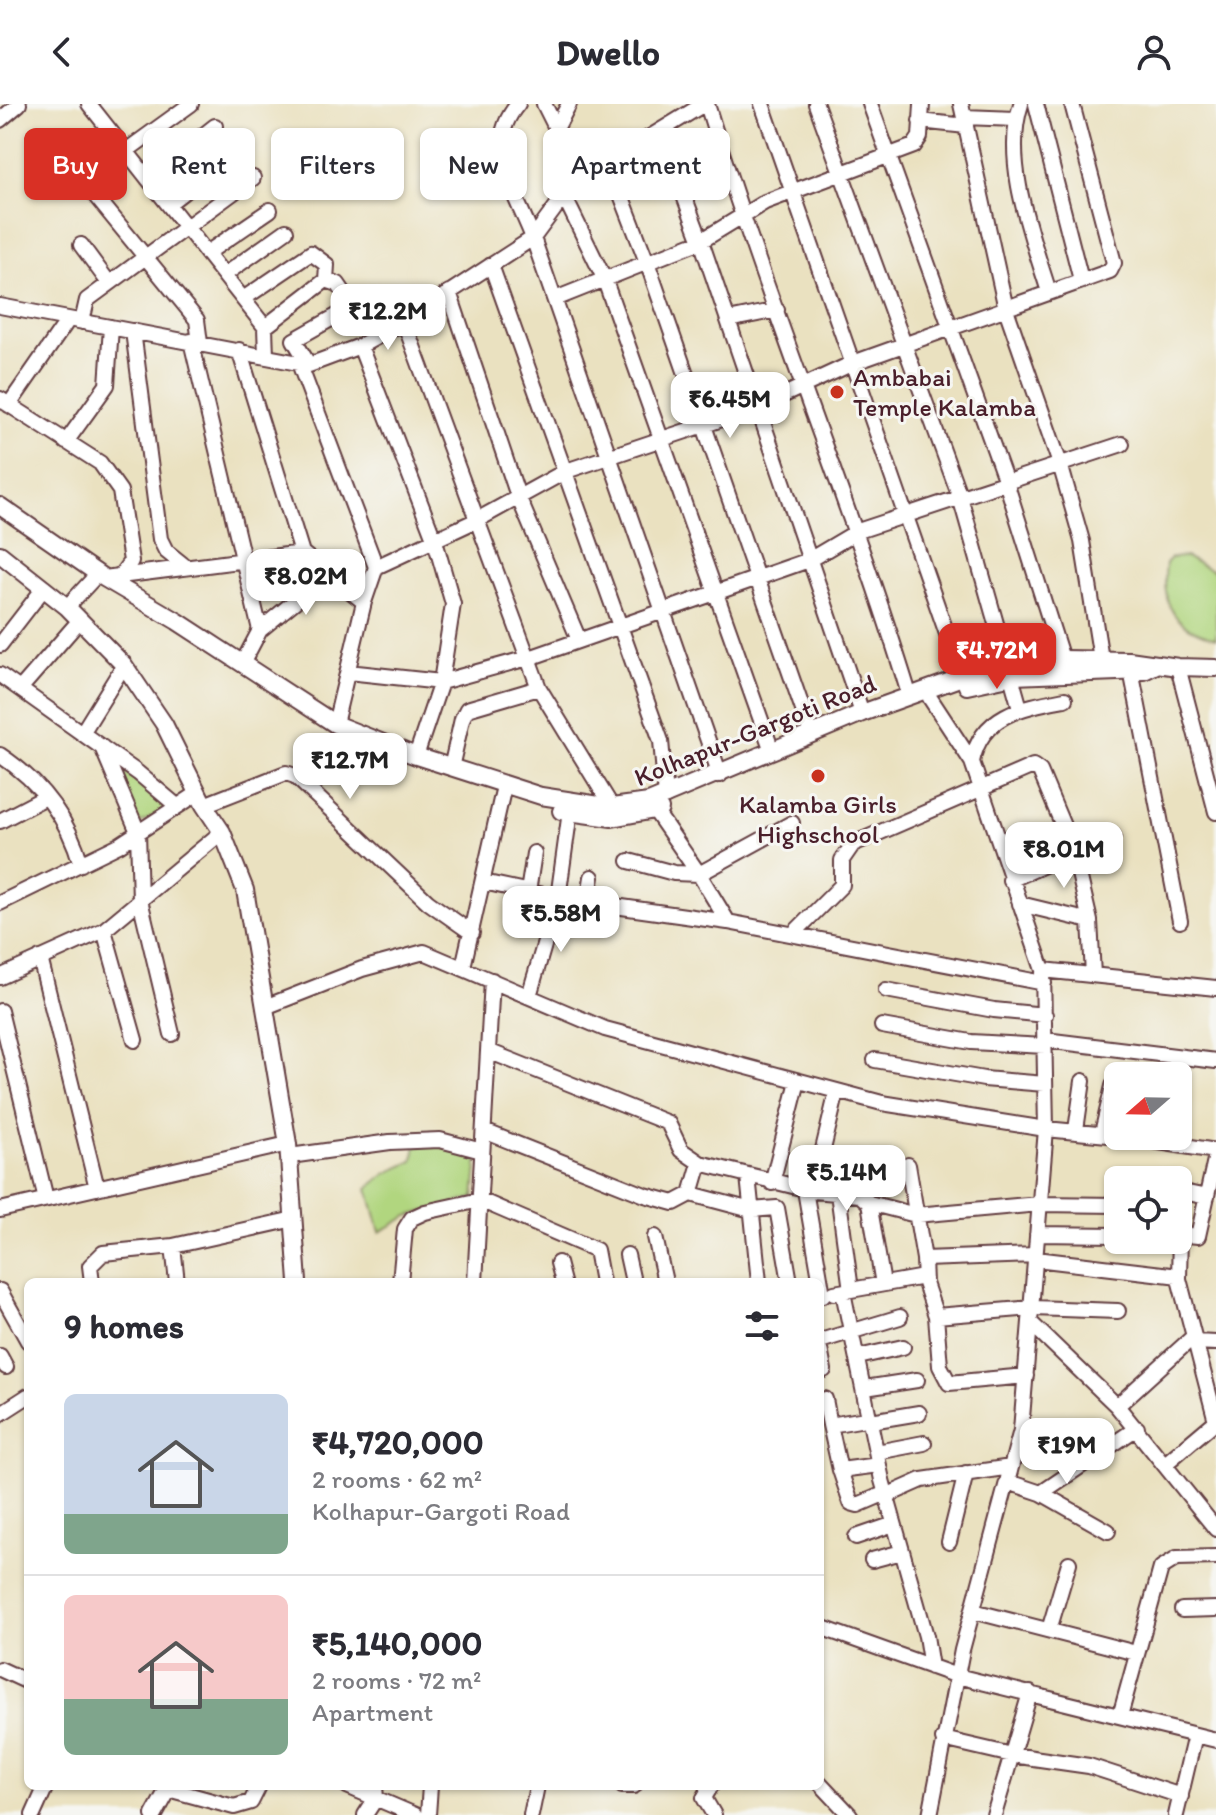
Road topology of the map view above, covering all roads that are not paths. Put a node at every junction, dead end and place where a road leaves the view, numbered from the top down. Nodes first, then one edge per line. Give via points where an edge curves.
1 (19, 104) edge
2 (90, 104) edge
3 (191, 104) edge
4 (518, 104) edge
5 (544, 104) edge
6 (569, 104) edge
7 (706, 104) edge
8 (762, 104) edge
9 (816, 104) edge
10 (870, 104) edge
11 (922, 104) edge
12 (1021, 104) edge
13 (1036, 104) edge
14 (1072, 104) edge
15 (964, 116) edge
16 (1016, 119) junction
17 (0, 120) edge
18 (920, 121) junction
19 (215, 126) dead end
20 (108, 128) edge
21 (212, 128) edge
22 (556, 128) edge
23 (557, 128) edge
24 (667, 128) edge
25 (127, 150) edge
26 (127, 152) edge
27 (888, 157) junction
28 (143, 173) edge
29 (842, 176) junction
30 (793, 192) junction
31 (99, 200) edge
32 (165, 200) edge
33 (173, 200) edge
34 (222, 200) edge
35 (561, 200) edge
36 (566, 200) edge
37 (623, 200) edge
38 (686, 200) edge
39 (168, 204) junction
40 (270, 210) dead end
41 (741, 216) junction
42 (186, 226) junction
43 (286, 231) dead end
44 (533, 238) junction
45 (701, 241) junction
46 (81, 245) dead end
47 (207, 253) junction
48 (145, 256) junction
49 (647, 262) junction
50 (491, 265) junction
51 (224, 275) junction
52 (604, 278) junction
53 (326, 280) junction
54 (1081, 280) junction
55 (109, 283) junction
56 (449, 292) junction
57 (1049, 292) junction
58 (243, 299) junction
59 (555, 299) junction
60 (0, 306) edge
61 (354, 306) junction
62 (1006, 309) junction
63 (777, 310) junction
64 (728, 320) junction
65 (75, 321) junction
66 (404, 322) junction
67 (111, 327) junction
68 (265, 327) junction
69 (950, 327) junction
70 (133, 331) junction
71 (375, 338) junction
72 (195, 342) junction
73 (905, 344) junction
74 (360, 346) junction
75 (239, 350) junction
76 (266, 356) junction
77 (853, 363) junction
78 (304, 364) junction
79 (804, 383) junction
80 (4, 402) edge
81 (758, 407) junction
82 (704, 423) junction
83 (661, 438) junction
84 (66, 442) junction
85 (1122, 444) dead end
86 (611, 456) junction
87 (1060, 464) junction
88 (566, 471) junction
89 (1006, 482) junction
90 (518, 496) junction
91 (960, 497) junction
92 (0, 506) edge
93 (906, 515) junction
94 (0, 518) edge
95 (477, 520) junction
96 (858, 531) junction
97 (435, 541) junction
98 (302, 553) junction
99 (0, 554) edge
100 (809, 560) junction
101 (243, 561) junction
102 (186, 567) junction
103 (376, 567) junction
104 (328, 574) junction
105 (758, 575) junction
106 (103, 576) junction
107 (44, 588) junction
108 (715, 592) junction
109 (364, 602) junction
110 (67, 607) junction
111 (665, 611) junction
112 (80, 620) junction
113 (619, 627) junction
114 (260, 630) junction
115 (579, 640) junction
116 (0, 645) edge
117 (527, 658) junction
118 (1062, 659) junction
119 (1101, 659) junction
120 (242, 664) junction
121 (124, 665) junction
122 (1130, 666) junction
123 (1178, 667) junction
124 (1216, 668) edge
125 (1011, 670) junction
126 (348, 672) junction
127 (0, 675) edge
128 (962, 677) junction
129 (441, 682) junction
130 (539, 688) junction
131 (20, 689) junction
132 (909, 694) junction
133 (930, 698) junction
134 (1065, 699) dead end
135 (1020, 708) junction
136 (862, 713) junction
137 (335, 724) junction
138 (82, 733) junction
139 (811, 733) junction
140 (102, 747) junction
141 (772, 751) junction
142 (0, 755) edge
143 (416, 756) junction
144 (972, 762) junction
145 (451, 768) junction
146 (720, 775) junction
147 (981, 787) junction
148 (503, 790) junction
149 (666, 796) junction
150 (46, 797) junction
151 (201, 799) junction
152 (177, 806) junction
153 (652, 806) junction
154 (612, 807) junction
155 (570, 808) junction
156 (1216, 812) edge
157 (0, 821) edge
158 (792, 823) dead end
159 (138, 832) junction
160 (222, 832) junction
161 (1113, 836) dead end
162 (1074, 852) junction
163 (534, 853) dead end
164 (629, 861) dead end
165 (81, 864) junction
166 (699, 874) junction
167 (592, 877) dead end
168 (1010, 880) junction
169 (483, 882) junction
170 (528, 892) junction
171 (558, 898) junction
172 (140, 900) junction
173 (588, 902) junction
174 (0, 903) edge
175 (1020, 904) junction
176 (1090, 921) junction
177 (1180, 921) dead end
178 (728, 922) junction
179 (104, 930) junction
180 (472, 933) junction
181 (794, 933) junction
182 (40, 958) junction
183 (463, 967) junction
184 (1093, 975) junction
185 (0, 977) edge
186 (1044, 977) junction
187 (492, 980) junction
188 (1216, 988) edge
189 (886, 990) dead end
190 (529, 996) junction
191 (265, 1007) junction
192 (0, 1011) edge
193 (1045, 1015) junction
194 (882, 1026) dead end
195 (172, 1034) dead end
196 (135, 1040) dead end
197 (1045, 1043) junction
198 (6, 1050) edge
199 (488, 1051) junction
200 (875, 1060) dead end
201 (1216, 1061) edge
202 (798, 1081) junction
203 (1083, 1081) dead end
204 (1045, 1084) junction
205 (837, 1091) junction
206 (1104, 1124) edge
207 (1046, 1129) junction
208 (1076, 1130) junction
209 (484, 1131) junction
210 (1102, 1133) joint
211 (1192, 1147) edge
212 (289, 1150) junction
213 (482, 1151) junction
214 (1216, 1153) edge
215 (700, 1163) junction
216 (908, 1165) dead end
217 (748, 1176) junction
218 (772, 1183) junction
219 (97, 1188) junction
220 (809, 1190) junction
221 (838, 1193) junction
222 (691, 1194) junction
223 (1192, 1194) edge
224 (1207, 1197) junction
225 (46, 1199) junction
226 (480, 1200) junction
227 (1104, 1202) edge
228 (869, 1203) junction
229 (1039, 1204) junction
230 (0, 1210) edge
231 (751, 1210) junction
232 (916, 1215) junction
233 (294, 1219) junction
234 (1209, 1220) edge
235 (1037, 1234) junction
236 (1104, 1235) edge
237 (1192, 1235) edge
238 (655, 1237) dead end
239 (173, 1246) junction
240 (1179, 1254) edge
241 (627, 1255) dead end
242 (1036, 1257) junction
243 (924, 1259) junction
244 (558, 1263) dead end
245 (1179, 1276) junction
246 (924, 1277) junction
247 (92, 1278) edge
248 (177, 1278) edge
249 (298, 1278) edge
250 (400, 1278) edge
251 (475, 1278) edge
252 (562, 1278) edge
253 (601, 1278) edge
254 (632, 1278) edge
255 (664, 1278) edge
256 (759, 1278) edge
257 (789, 1278) edge
258 (820, 1278) edge
259 (883, 1284) junction
260 (847, 1291) junction
261 (824, 1295) edge
262 (1, 1297) edge
263 (1033, 1308) junction
264 (1118, 1311) dead end
265 (936, 1316) junction
266 (900, 1317) dead end
267 (1032, 1324) junction
268 (852, 1330) junction
269 (24, 1334) edge
270 (824, 1340) edge
271 (1194, 1340) junction
272 (1216, 1343) edge
273 (903, 1347) dead end
274 (858, 1357) junction
275 (1026, 1376) junction
276 (917, 1380) dead end
277 (865, 1388) junction
278 (1211, 1388) edge
279 (24, 1399) edge
280 (825, 1399) dead end
281 (1117, 1406) junction
282 (919, 1413) dead end
283 (0, 1414) edge
284 (871, 1419) junction
285 (1216, 1421) edge
286 (830, 1425) junction
287 (1137, 1428) junction
288 (924, 1443) dead end
289 (878, 1459) junction
290 (1165, 1464) junction
291 (1011, 1467) junction
292 (840, 1470) junction
293 (966, 1473) junction
294 (1008, 1482) junction
295 (1041, 1493) junction
296 (886, 1494) junction
297 (894, 1524) junction
298 (1216, 1529) edge
299 (1108, 1531) dead end
300 (856, 1537) dead end
301 (949, 1542) dead end
302 (902, 1552) junction
303 (1216, 1557) edge
304 (872, 1560) dead end
305 (1069, 1563) dead end
306 (1216, 1609) edge
307 (1182, 1610) dead end
308 (973, 1611) junction
309 (824, 1628) edge
310 (1049, 1630) junction
311 (1136, 1653) junction
312 (931, 1667) junction
313 (0, 1669) edge
314 (957, 1676) junction
315 (24, 1680) edge
316 (1030, 1693) junction
317 (1120, 1716) junction
318 (1195, 1735) junction
319 (943, 1739) junction
320 (1216, 1740) edge
321 (1012, 1755) junction
322 (824, 1787) edge
323 (44, 1790) edge
324 (167, 1790) edge
325 (179, 1790) edge
326 (257, 1790) edge
327 (430, 1790) edge
328 (525, 1790) edge
329 (536, 1790) edge
330 (709, 1790) edge
331 (375, 1792) edge
332 (1181, 1809) edge
333 (532, 1811) edge
334 (33, 1815) edge
335 (154, 1815) edge
336 (365, 1815) edge
337 (415, 1815) edge
338 (428, 1815) edge
339 (714, 1815) edge
340 (850, 1815) edge
341 (930, 1815) edge
342 (994, 1815) edge

1 - 17 street
2 - 20 street
3 - 25 street
4 - 44 street via 505,119 501,152
5 - 22 street
6 - 23 street
7 - 24 street
7 - 41 street
8 - 30 street
9 - 29 street
10 - 27 street
11 - 18 street
12 - 16 street
13 - 54 street
14 - 54 street via 1114,263 1110,271
15 - 16 street
15 - 18 street
15 - 62 street
16 - 57 street via 1023,205
18 - 27 street via 917,144
19 - 21 street
26 - 28 street
27 - 29 street
27 - 69 street
29 - 30 street
29 - 73 street
30 - 41 street
30 - 77 street
31 - 48 street
32 - 39 street
33 - 39 street
34 - 42 street
35 - 44 street
36 - 52 street
37 - 49 street
38 - 45 street
39 - 42 street
40 - 47 street
41 - 45 street
41 - 63 street
42 - 47 street
42 - 48 street
43 - 51 street
44 - 50 street
44 - 59 street
45 - 49 street
45 - 64 street
46 - 55 street
47 - 51 street
48 - 55 street
48 - 72 street via 197,320
49 - 52 street
49 - 82 street
50 - 56 street
50 - 88 street
51 - 58 street
52 - 59 street
52 - 83 street
53 - 58 street via 327,265 311,253
53 - 61 street via 338,284
53 - 68 street
54 - 57 street
55 - 65 street via 87,300
56 - 66 street
56 - 90 street
57 - 62 street
58 - 68 street
59 - 86 street
60 - 65 street
61 - 71 street
61 - 78 street via 294,340
62 - 69 street
62 - 87 street
63 - 64 street
63 - 79 street
64 - 81 street
65 - 67 street
65 - 80 street
66 - 71 street
66 - 95 street
67 - 70 street
67 - 84 street via 107,385
68 - 76 street
69 - 73 street
69 - 89 street
70 - 72 street
70 - 102 street via 160,539
71 - 74 street
72 - 75 street
72 - 101 street
73 - 77 street
73 - 91 street
74 - 78 street
74 - 97 street
75 - 76 street
75 - 98 street
76 - 78 street
77 - 79 street
77 - 93 street
78 - 103 street
79 - 81 street
79 - 96 street
80 - 84 street
81 - 82 street
81 - 100 street
82 - 83 street
82 - 105 street
83 - 86 street
83 - 108 street
84 - 106 street via 100,463 120,491 131,561
85 - 87 street
86 - 88 street
86 - 111 street
87 - 89 street
87 - 119 street via 1082,541
88 - 90 street
88 - 113 street
89 - 91 street
89 - 118 street
90 - 95 street
90 - 115 street
91 - 93 street
91 - 125 street
92 - 106 main road
93 - 96 street
93 - 128 street
94 - 106 main road
95 - 97 street
95 - 117 street
96 - 100 street
96 - 132 street
97 - 103 street
97 - 129 street via 453,604
98 - 101 street
98 - 104 street
99 - 107 main road
100 - 105 street
100 - 136 street
101 - 102 street
101 - 114 street
102 - 106 street
103 - 109 street
104 - 109 street
104 - 114 street
105 - 108 street
105 - 139 street
106 - 110 street
106 - 120 main road
106 - 148 main road via 340,736
107 - 110 main road
107 - 116 street
108 - 111 street
108 - 141 street
109 - 126 street
110 - 112 main road
111 - 113 street
111 - 146 street
112 - 121 main road
112 - 131 street
113 - 115 street
113 - 149 street via 661,741
114 - 120 street
115 - 117 street
117 - 129 street
117 - 130 street
118 - 119 main road, Kolhapur-Gargoti Road
118 - 125 main road, Kolhapur-Gargoti Road
119 - 122 main road, Kolhapur-Gargoti Road
120 - 137 main road
121 - 138 street
121 - 151 main road via 164,724
122 - 123 main road
122 - 125 main road
122 - 177 street
123 - 124 main road
123 - 156 street
125 - 128 main road, Kolhapur-Gargoti Road
125 - 133 main road
125 - 135 street
126 - 129 street
126 - 137 street
127 - 131 street
128 - 132 main road, Kolhapur-Gargoti Road
129 - 143 street
130 - 145 street via 467,709
130 - 154 street
131 - 138 street
132 - 136 main road, Kolhapur-Gargoti Road
133 - 144 street
133 - 153 main road
134 - 135 street
135 - 144 street via 987,729 976,743
136 - 139 main road, Kolhapur-Gargoti Road
137 - 143 main road
138 - 140 street
139 - 141 main road, Kolhapur-Gargoti Road
140 - 152 street
140 - 159 street
141 - 146 main road, Kolhapur-Gargoti Road
142 - 150 street via 25,772
143 - 145 main road
144 - 147 street
145 - 148 main road
146 - 149 main road, Kolhapur-Gargoti Road
147 - 162 street via 1037,766
147 - 168 street
147 - 181 street via 853,844 842,860 842,885
148 - 155 main road
148 - 169 street
149 - 153 main road, Kolhapur-Gargoti Road
150 - 157 street
150 - 165 street via 76,845
151 - 152 street
151 - 160 main road
151 - 180 street via 286,773 295,776 428,902
152 - 159 street
153 - 154 main road, Kolhapur-Gargoti Road
153 - 155 main road via 612,818
153 - 166 street
154 - 155 main road, Kolhapur-Gargoti Road
155 - 171 street
158 - 166 street
159 - 165 street
159 - 172 street
160 - 172 street
160 - 191 main road via 245,890
161 - 162 street
162 - 168 street
162 - 176 street
163 - 170 street
164 - 166 street
165 - 174 street
166 - 178 street
167 - 173 street
168 - 175 street
169 - 170 street
169 - 180 street
170 - 171 street
171 - 173 street
171 - 190 street
172 - 179 street
172 - 195 street
173 - 178 street
175 - 176 street
175 - 186 street
176 - 184 street
178 - 181 street
179 - 182 street
179 - 196 street
180 - 183 street
181 - 186 street
182 - 185 street
182 - 219 street
183 - 187 street
183 - 191 street via 424,952
184 - 186 street
184 - 188 street
186 - 193 street
187 - 190 street
187 - 199 street
189 - 193 street
190 - 202 street via 605,1029
191 - 212 main road
192 - 198 street
193 - 197 street
194 - 197 street via 971,1042
197 - 201 street
197 - 204 street
198 - 225 street
199 - 209 street
199 - 215 street via 668,1123 681,1150
200 - 204 street
202 - 205 street
202 - 218 street
203 - 208 street
204 - 207 street
205 - 207 street
205 - 220 street
206 - 210 street
207 - 208 street
207 - 229 street
208 - 210 street
209 - 213 street
209 - 222 street via 645,1195 674,1203
211 - 214 street
212 - 213 street via 440,1140
212 - 219 street
212 - 233 main road
213 - 226 street
214 - 224 street
215 - 217 street
215 - 222 street
216 - 232 street
217 - 218 street
217 - 231 street
218 - 220 street
219 - 225 street
220 - 221 street
220 - 258 street
221 - 228 street via 860,1195
221 - 260 street
222 - 231 street
223 - 224 street
224 - 234 street
225 - 230 street
226 - 250 street via 412,1218 405,1229
226 - 251 street
226 - 253 street via 596,1250
227 - 229 street
228 - 232 street
228 - 259 street
229 - 232 street
229 - 235 street
231 - 256 street
231 - 257 street via 777,1208
232 - 243 street
233 - 239 street
233 - 249 main road
234 - 237 street via 1198,1236
235 - 236 street
235 - 242 street
238 - 255 street
239 - 247 street via 103,1253 90,1266
239 - 248 street
240 - 245 street
241 - 254 street
242 - 243 street
242 - 245 street
242 - 263 street
243 - 246 street
244 - 252 street
245 - 271 street
246 - 259 street
246 - 265 street
259 - 260 street
260 - 261 street
260 - 268 street
262 - 269 street
263 - 264 street
263 - 265 street
263 - 267 street
265 - 275 street via 940,1366 949,1383
266 - 268 street
267 - 275 street
267 - 281 street
268 - 270 street
268 - 274 street
271 - 272 street
271 - 278 street
271 - 281 street
273 - 274 street
274 - 277 street
275 - 291 street
276 - 277 street
277 - 284 street
278 - 285 street
279 - 283 street
280 - 286 street
281 - 287 street
282 - 284 street
284 - 286 street
284 - 289 street
285 - 290 street
286 - 292 street
287 - 290 street
287 - 295 street
288 - 289 street
289 - 292 street
289 - 296 street
290 - 298 street
291 - 293 street
291 - 294 street
292 - 296 street via 851,1503
293 - 296 street via 922,1480
293 - 301 street
294 - 295 street
294 - 308 street
295 - 299 street
296 - 297 street
297 - 300 street
297 - 302 street
302 - 304 street
302 - 312 street
303 - 311 street via 1177,1558 1161,1568
305 - 310 street
306 - 307 street
308 - 310 street
308 - 314 street
309 - 312 street
310 - 311 street
311 - 317 street
312 - 314 street
313 - 315 street
314 - 316 street
314 - 319 street
316 - 317 street
316 - 321 street
317 - 318 street
318 - 320 street
318 - 332 street
319 - 321 street
319 - 341 street
321 - 332 street via 1089,1766
321 - 342 street
322 - 340 street
323 - 334 street
324 - 335 main road
325 - 326 street via 234,1807 251,1802
327 - 338 street
328 - 333 street
329 - 333 street
330 - 339 street via 704,1798
331 - 336 street
331 - 337 street

